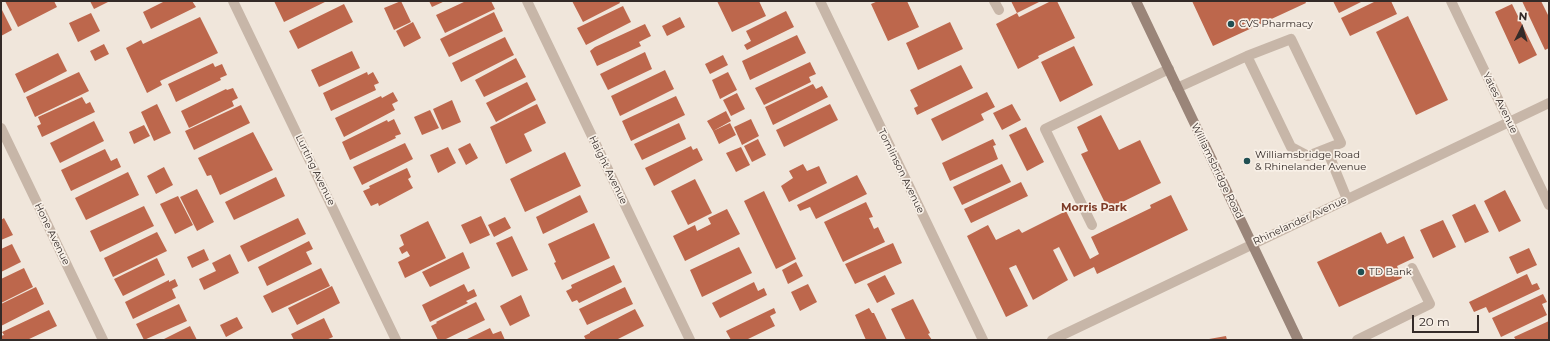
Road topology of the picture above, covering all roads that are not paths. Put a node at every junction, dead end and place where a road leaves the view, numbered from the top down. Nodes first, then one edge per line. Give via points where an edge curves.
1 (233, 1) edge
2 (527, 1) edge
3 (820, 1) edge
4 (1136, 1) edge
5 (1451, 1) edge
6 (1247, 56) junction
7 (1169, 69) junction
8 (1177, 88) junction
9 (1549, 103) edge
10 (1509, 122) junction
11 (1, 128) edge
12 (1328, 150) junction
13 (1348, 198) junction
14 (1549, 205) edge
15 (1092, 225) dead end
16 (1252, 243) junction
17 (1412, 268) dead end
18 (103, 340) edge
19 (396, 340) edge
20 (690, 340) edge
21 (983, 340) edge
22 (1052, 340) edge
23 (1298, 340) edge
24 (1357, 340) edge

1 - 19 street, Lurting Avenue
2 - 20 street, Haight Avenue
3 - 21 street, Tomlinson Avenue
4 - 7 main road, Williamsbridge Road
5 - 10 street, Yates Avenue
6 - 8 street
6 - 12 street via 1291,147 1308,156
6 - 12 street via 1291,38 1341,143
7 - 8 main road, Williamsbridge Road
7 - 15 street via 1045,129
8 - 16 main road, Williamsbridge Road
9 - 10 street, Rhinelander Avenue
10 - 13 street, Rhinelander Avenue
10 - 14 street, Yates Avenue
11 - 18 street, Hone Avenue
12 - 13 street
13 - 16 street, Rhinelander Avenue
16 - 22 street, Rhinelander Avenue
16 - 23 main road, Williamsbridge Road
17 - 24 street via 1430,304

